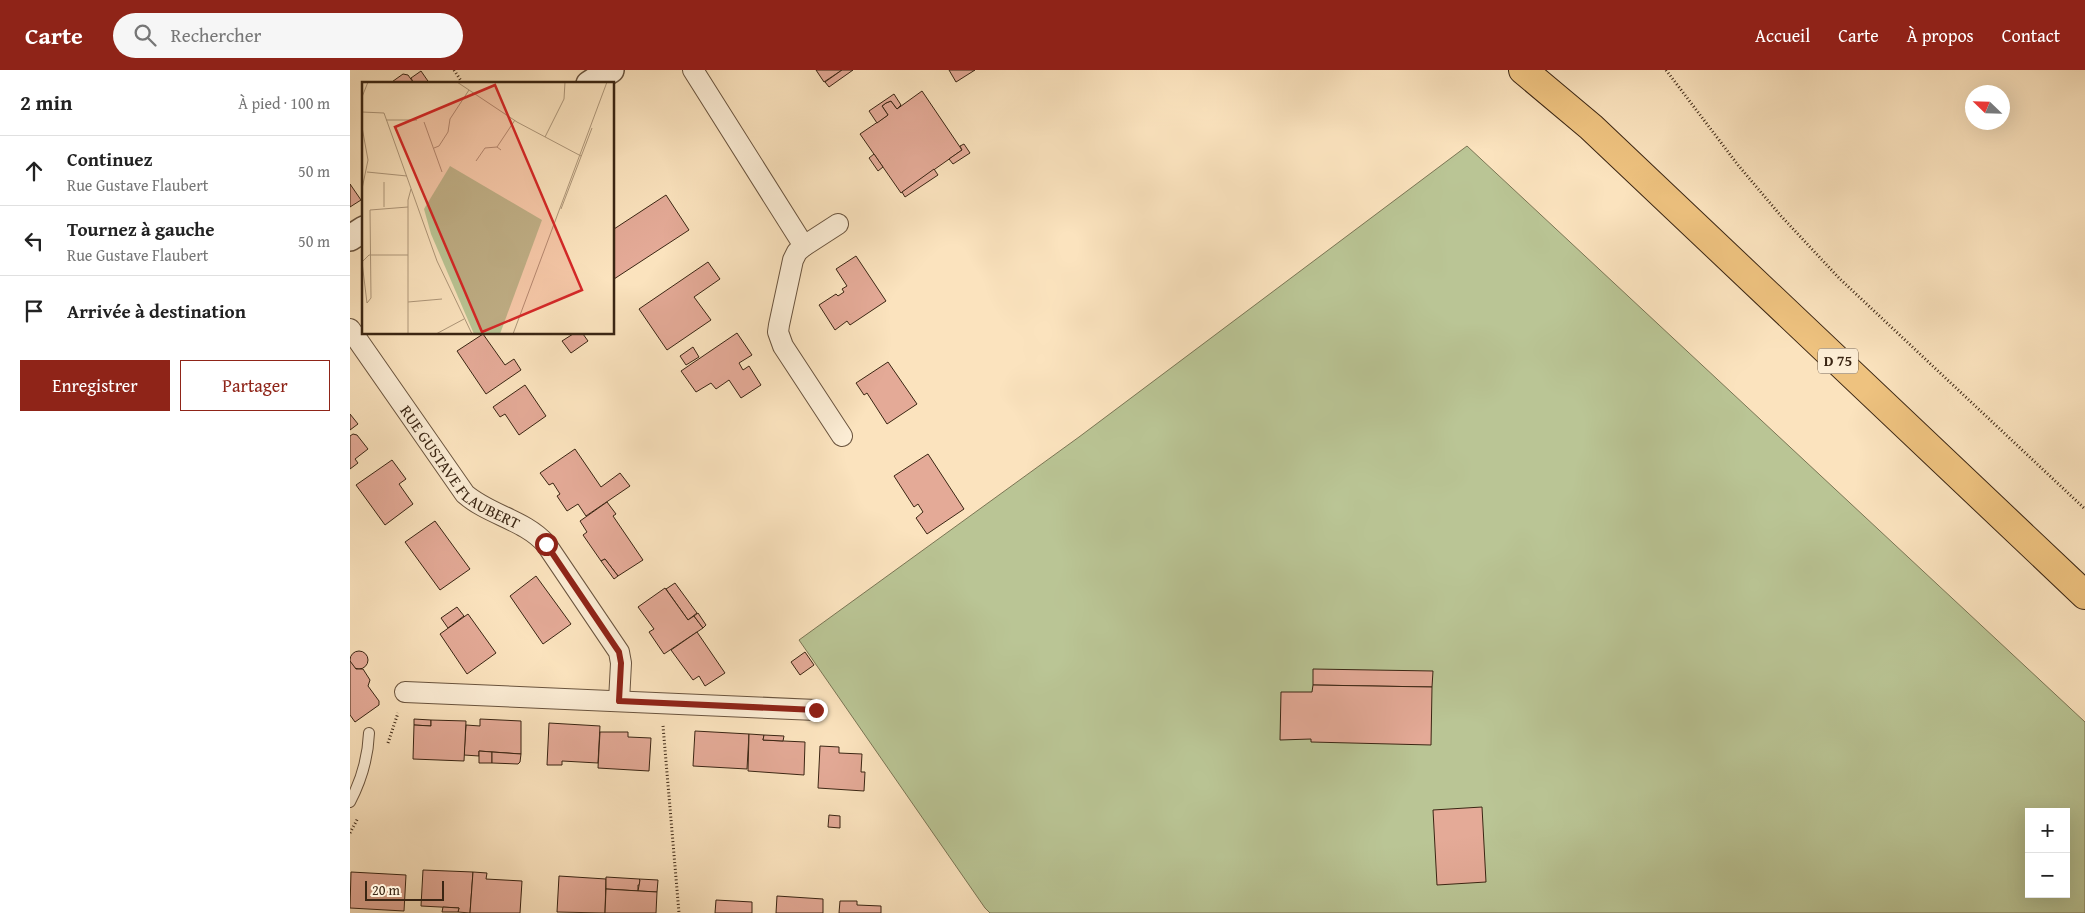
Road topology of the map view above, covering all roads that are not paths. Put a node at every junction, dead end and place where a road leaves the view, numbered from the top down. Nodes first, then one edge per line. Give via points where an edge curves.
1 (611, 70) edge
2 (693, 70) edge
3 (1523, 70) edge
4 (1541, 70) edge
5 (593, 82) edge
6 (1591, 127) junction
7 (838, 224) dead end
8 (362, 230) edge
9 (350, 238) edge
10 (804, 246) junction
11 (350, 329) edge
12 (842, 436) dead end
13 (2085, 596) edge
14 (405, 692) dead end
15 (619, 701) junction
16 (816, 710) dead end
17 (369, 733) dead end
18 (350, 802) edge

1 - 5 street
2 - 10 street
3 - 6 main road, D 75
4 - 6 main road, D 75
6 - 13 main road, D 75
7 - 10 street
8 - 9 street
10 - 12 street via 796,252 793,260 778,332 783,346
11 - 15 street, RUE GUSTAVE FLAUBERT via 465,494 481,506 534,533 546,544 619,652
14 - 15 street
15 - 16 street
17 - 18 lane via 363,774

